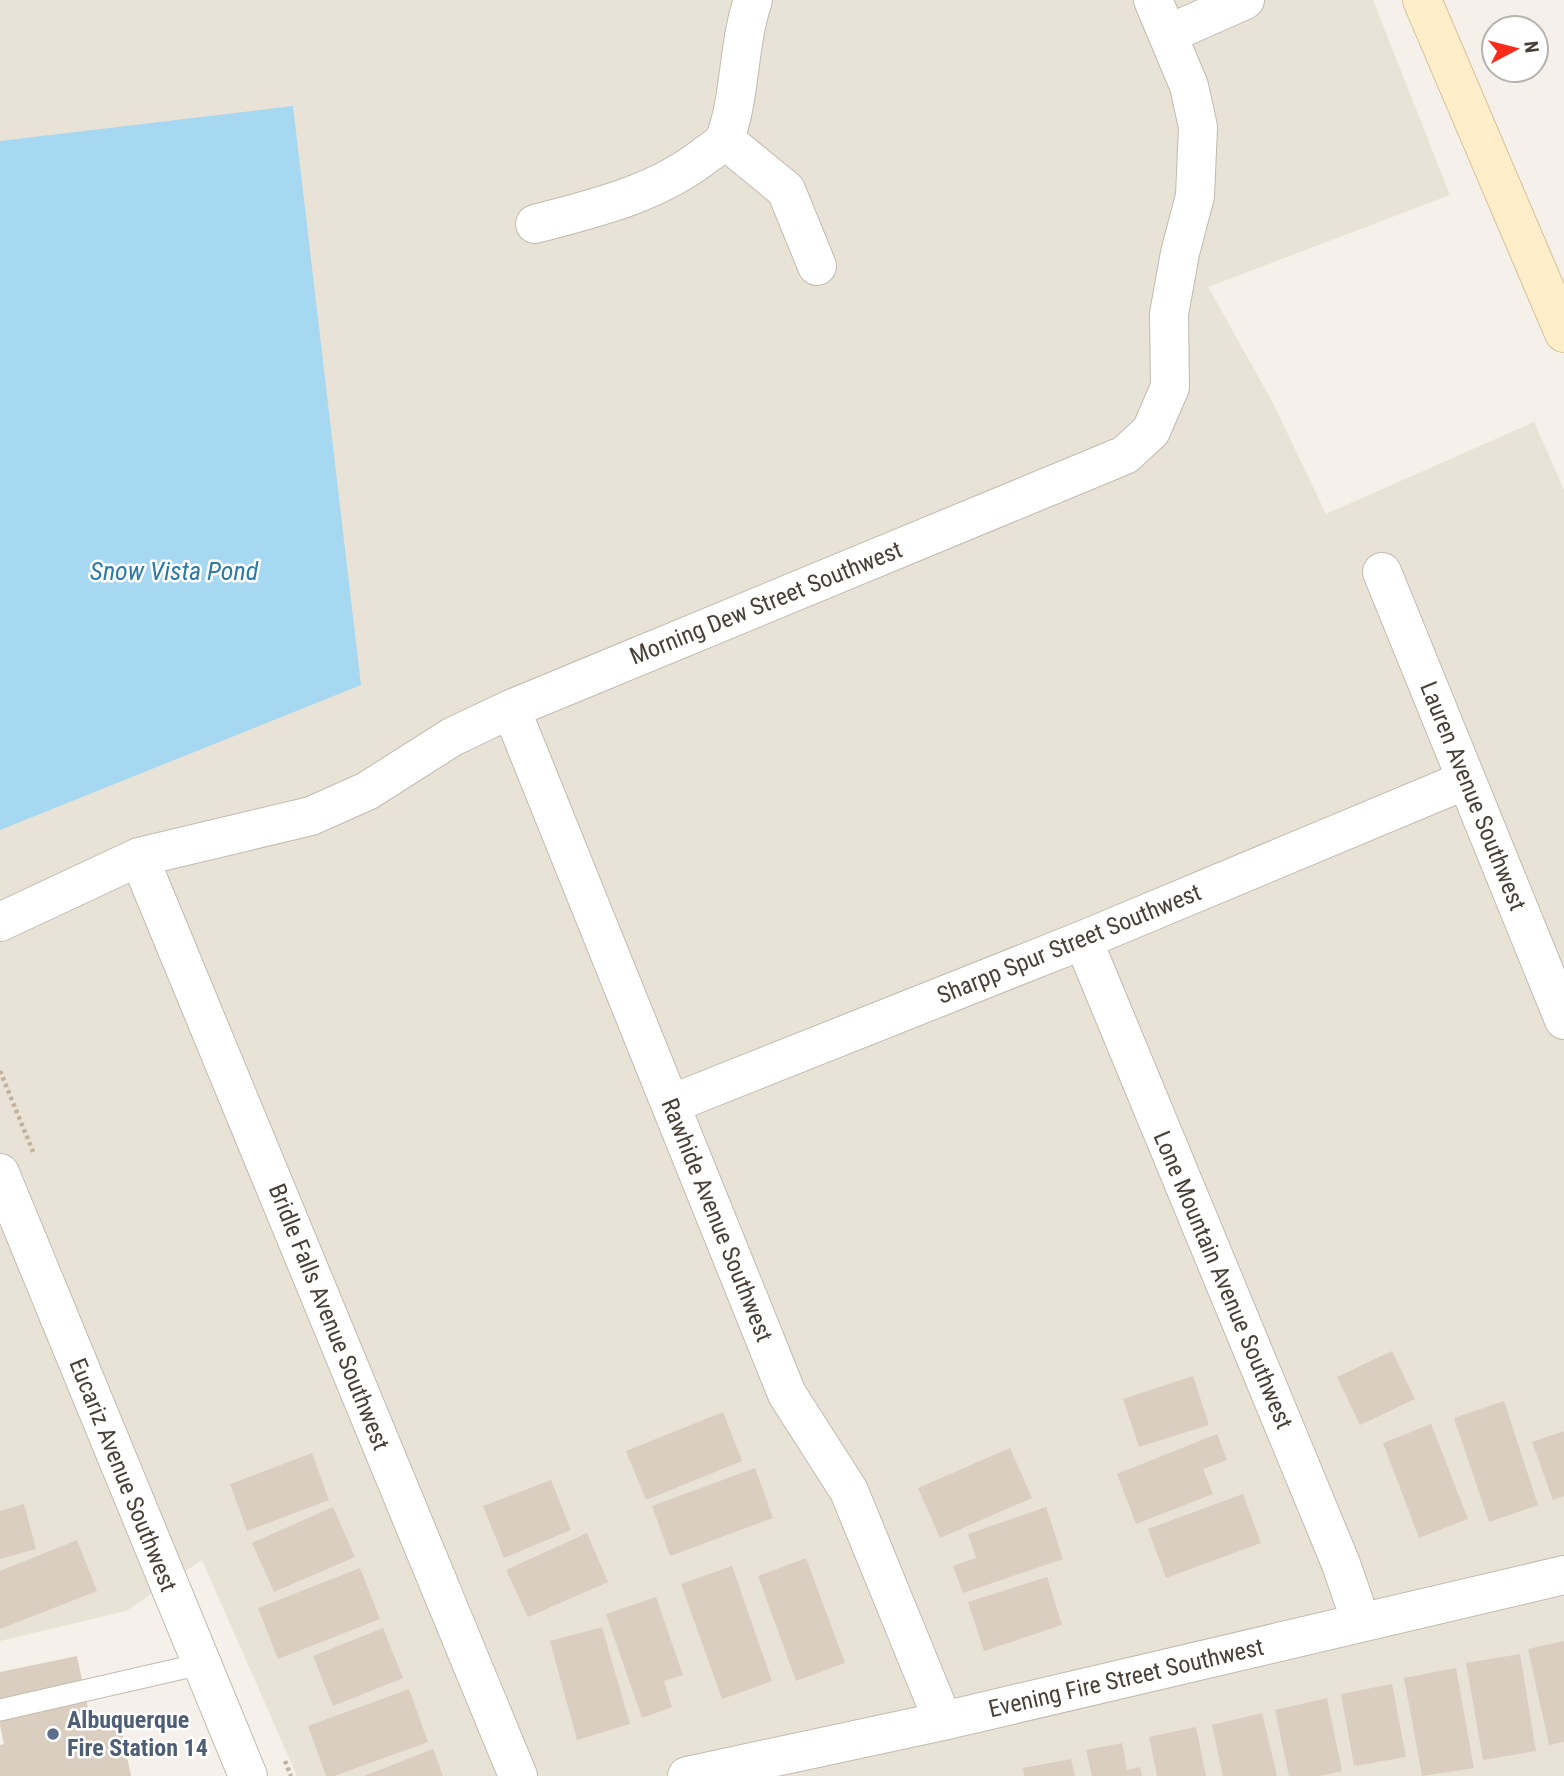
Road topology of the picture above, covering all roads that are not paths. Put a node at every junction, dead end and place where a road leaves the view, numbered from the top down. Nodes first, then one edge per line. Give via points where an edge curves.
1 (753, 0) edge
2 (1245, 0) edge
3 (1422, 0) edge
4 (1161, 17) edge
5 (725, 140) junction
6 (535, 224) dead end
7 (817, 267) dead end
8 (1564, 333) edge
9 (1382, 572) dead end
10 (511, 709) junction
11 (1466, 780) junction
12 (139, 857) junction
13 (0, 922) edge
14 (1083, 940) junction
15 (1564, 1020) edge
16 (671, 1104) junction
17 (0, 1174) edge
18 (1564, 1575) edge
19 (1361, 1622) junction
20 (201, 1664) junction
21 (0, 1710) edge
22 (943, 1721) junction
23 (248, 1776) edge
24 (519, 1776) edge
25 (687, 1776) edge

1 - 5 street
2 - 4 street
3 - 8 street
4 - 10 street, Morning Dew Street Southwest via 1189,86 1198,127 1195,196 1169,314 1170,387 1150,431 1125,455
5 - 6 street via 685,172 649,189
5 - 7 street via 786,190
9 - 11 street, Lauren Avenue Southwest
10 - 12 street, Morning Dew Street Southwest via 452,737 367,791 312,816
10 - 16 street, Rawhide Avenue Southwest
11 - 14 street, Sharpp Spur Street Southwest
11 - 15 street, Lauren Avenue Southwest
12 - 13 street, Morning Dew Street Southwest
12 - 24 street, Bridle Falls Avenue Southwest
14 - 16 street, Sharpp Spur Street Southwest
14 - 19 street, Lone Mountain Avenue Southwest
16 - 22 street, Rawhide Avenue Southwest via 787,1394 849,1491
17 - 20 street, Eucariz Avenue Southwest
18 - 19 street, Evening Fire Street Southwest
19 - 22 street, Evening Fire Street Southwest
20 - 21 lane
20 - 23 street, Eucariz Avenue Southwest
22 - 25 street, Evening Fire Street Southwest

